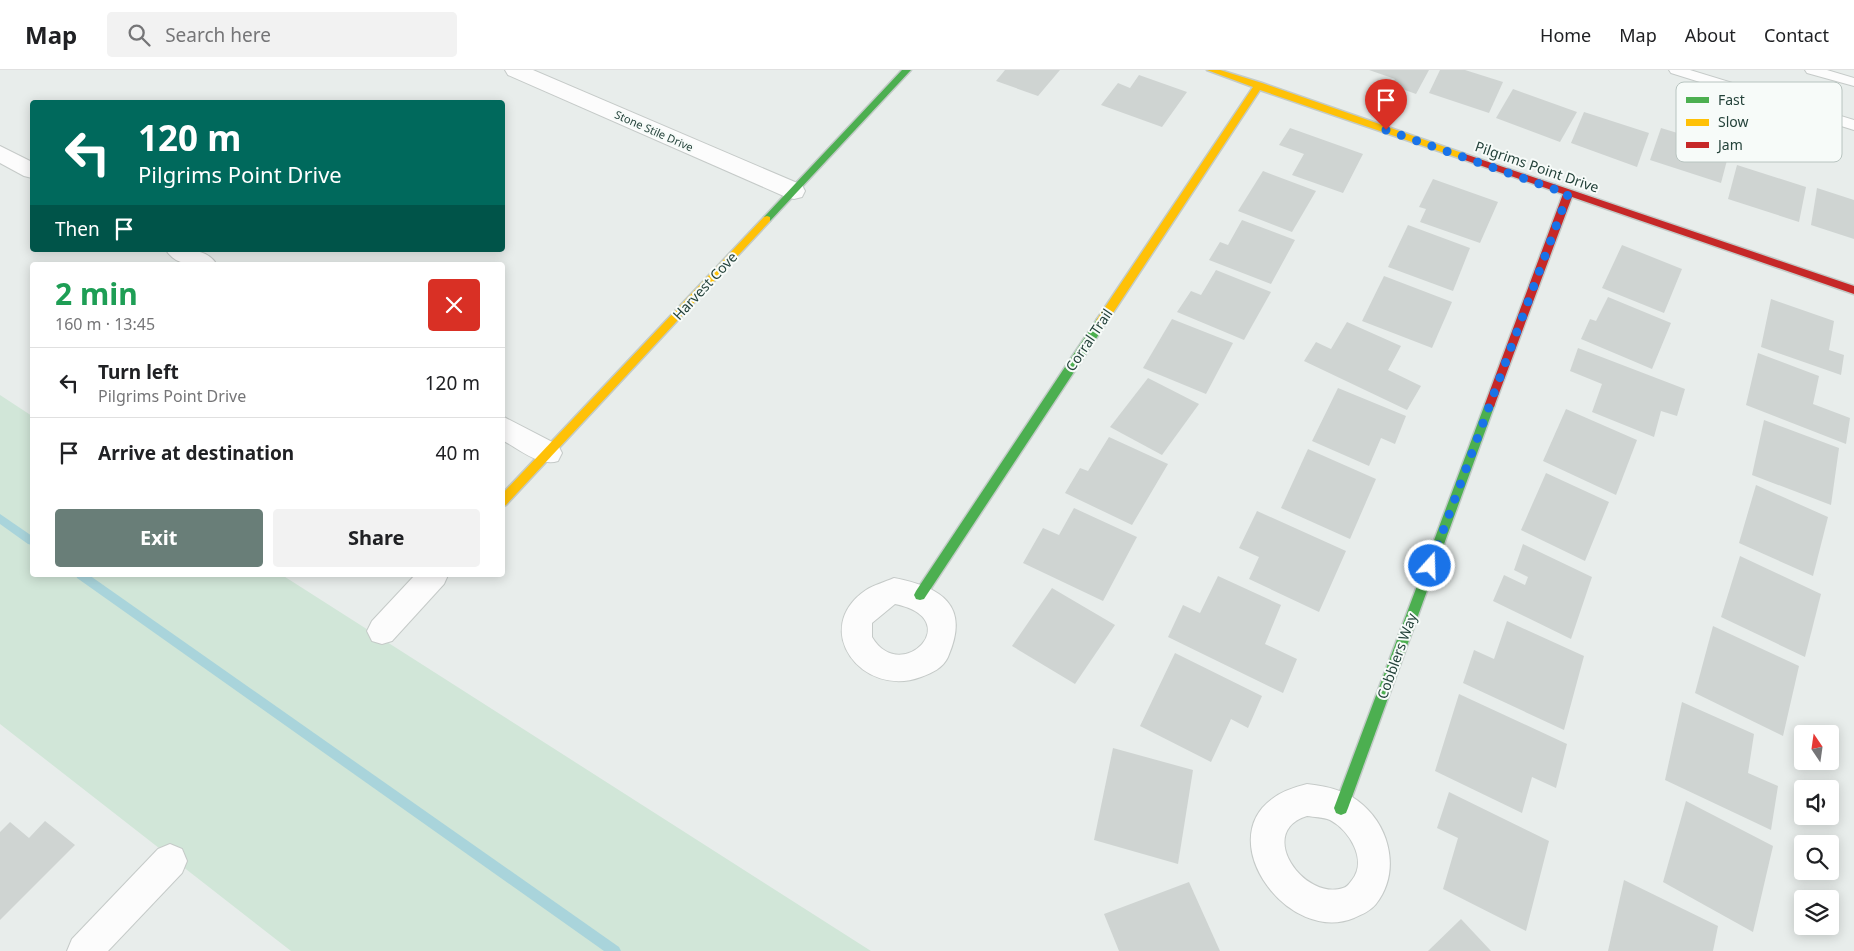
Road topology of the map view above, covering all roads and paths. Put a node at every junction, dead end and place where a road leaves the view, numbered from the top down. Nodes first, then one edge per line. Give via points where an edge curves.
1 (515, 70) edge
2 (907, 70) edge
3 (1211, 70) edge
4 (1676, 70) edge
5 (1812, 70) edge
6 (1715, 82) edge
7 (1854, 82) edge
8 (1259, 85) junction
9 (1842, 121) edge
10 (1854, 125) edge
11 (0, 153) edge
12 (30, 169) edge
13 (794, 191) junction
14 (1568, 194) junction
15 (182, 252) edge
16 (200, 262) edge
17 (1854, 290) edge
18 (505, 429) edge
19 (549, 453) junction
20 (505, 499) edge
21 (432, 577) edge
22 (920, 595) dead end
23 (382, 631) dead end
24 (1341, 808) dead end
25 (170, 861) dead end
26 (84, 951) edge

1 - 13 street, Stone Stile Drive
2 - 13 street, Harvest Cove
3 - 8 street, Pilgrims Point Drive
4 - 6 lane
5 - 7 lane
8 - 14 street, Pilgrims Point Drive
8 - 22 street, Corral Trail
9 - 10 lane
11 - 12 street
13 - 19 street, Harvest Cove
14 - 17 street, Pilgrims Point Drive
14 - 24 street, Cobblers Way
15 - 16 street
18 - 19 street
19 - 20 street, Harvest Cove
21 - 23 street
25 - 26 street

